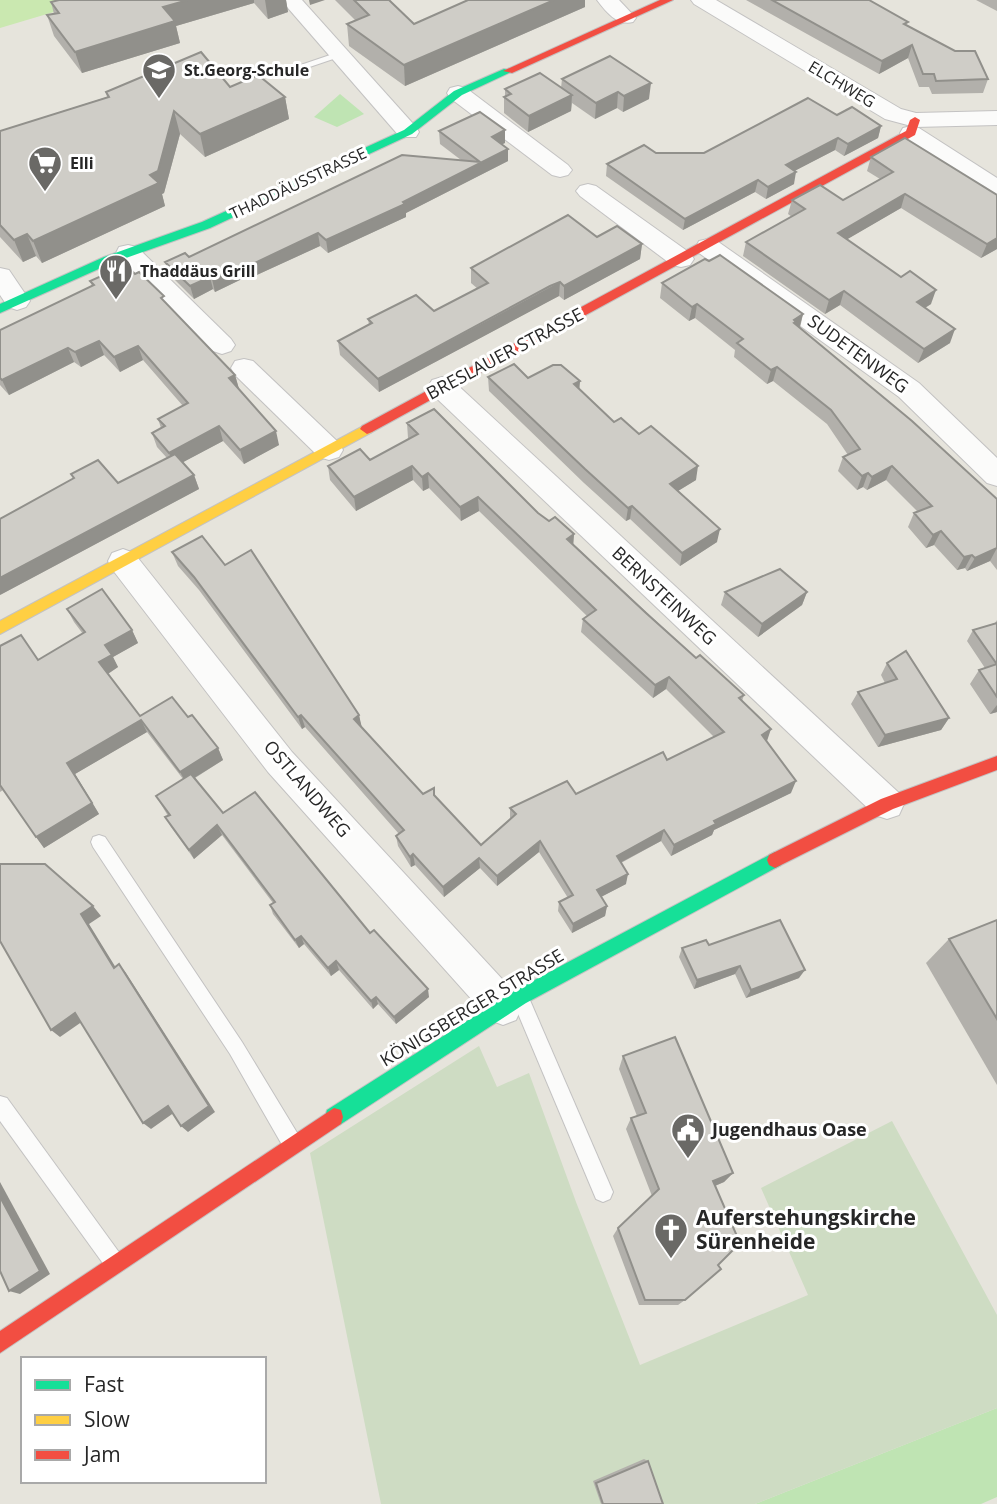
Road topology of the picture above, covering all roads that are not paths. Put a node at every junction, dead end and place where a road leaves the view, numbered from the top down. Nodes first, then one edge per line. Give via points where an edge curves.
1 (291, 0) edge
2 (607, 0) edge
3 (668, 0) edge
4 (701, 0) edge
5 (626, 18) junction
6 (340, 55) junction
7 (279, 74) dead end
8 (458, 93) junction
9 (997, 118) edge
10 (913, 126) junction
11 (408, 132) junction
12 (560, 170) dead end
13 (997, 189) edge
14 (589, 191) dead end
15 (708, 247) junction
16 (128, 253) junction
17 (681, 259) junction
18 (0, 276) edge
19 (8, 305) edge
20 (222, 345) dead end
21 (244, 369) dead end
22 (442, 387) junction
23 (329, 450) junction
24 (997, 475) edge
25 (123, 561) junction
26 (0, 628) edge
27 (997, 763) edge
28 (887, 804) junction
29 (99, 842) dead end
30 (511, 1002) junction
31 (0, 1105) edge
32 (293, 1143) junction
33 (603, 1192) dead end
34 (116, 1264) junction
35 (0, 1343) edge

1 - 6 street
2 - 5 street
3 - 5 street, THADDÄUSSTRASSE
4 - 10 street, ELCHWEG
5 - 8 street, THADDÄUSSTRASSE
6 - 7 lane
6 - 11 street
8 - 11 street, THADDÄUSSTRASSE
8 - 12 street
9 - 10 street, ELCHWEG
10 - 13 street
10 - 15 street, BRESLAUER STRASSE
11 - 16 street, THADDÄUSSTRASSE via 206,225
14 - 17 street
15 - 17 street, BRESLAUER STRASSE
15 - 24 street, SUDETENWEG via 909,390
16 - 19 street, THADDÄUSSTRASSE
16 - 20 street
17 - 22 street, BRESLAUER STRASSE
18 - 19 street
21 - 23 street
22 - 23 street, BRESLAUER STRASSE
22 - 28 street, BERNSTEINWEG
23 - 25 street, BRESLAUER STRASSE
25 - 26 street, BRESLAUER STRASSE
25 - 30 street, OSTLANDWEG via 280,762
27 - 28 street, KÖNIGSBERGER STRASSE
28 - 30 street, KÖNIGSBERGER STRASSE via 775,858
29 - 32 lane via 236,1048
30 - 32 street, KÖNIGSBERGER STRASSE
30 - 33 lane
31 - 34 lane
32 - 34 street, KÖNIGSBERGER STRASSE
34 - 35 street, KÖNIGSBERGER STRASSE

